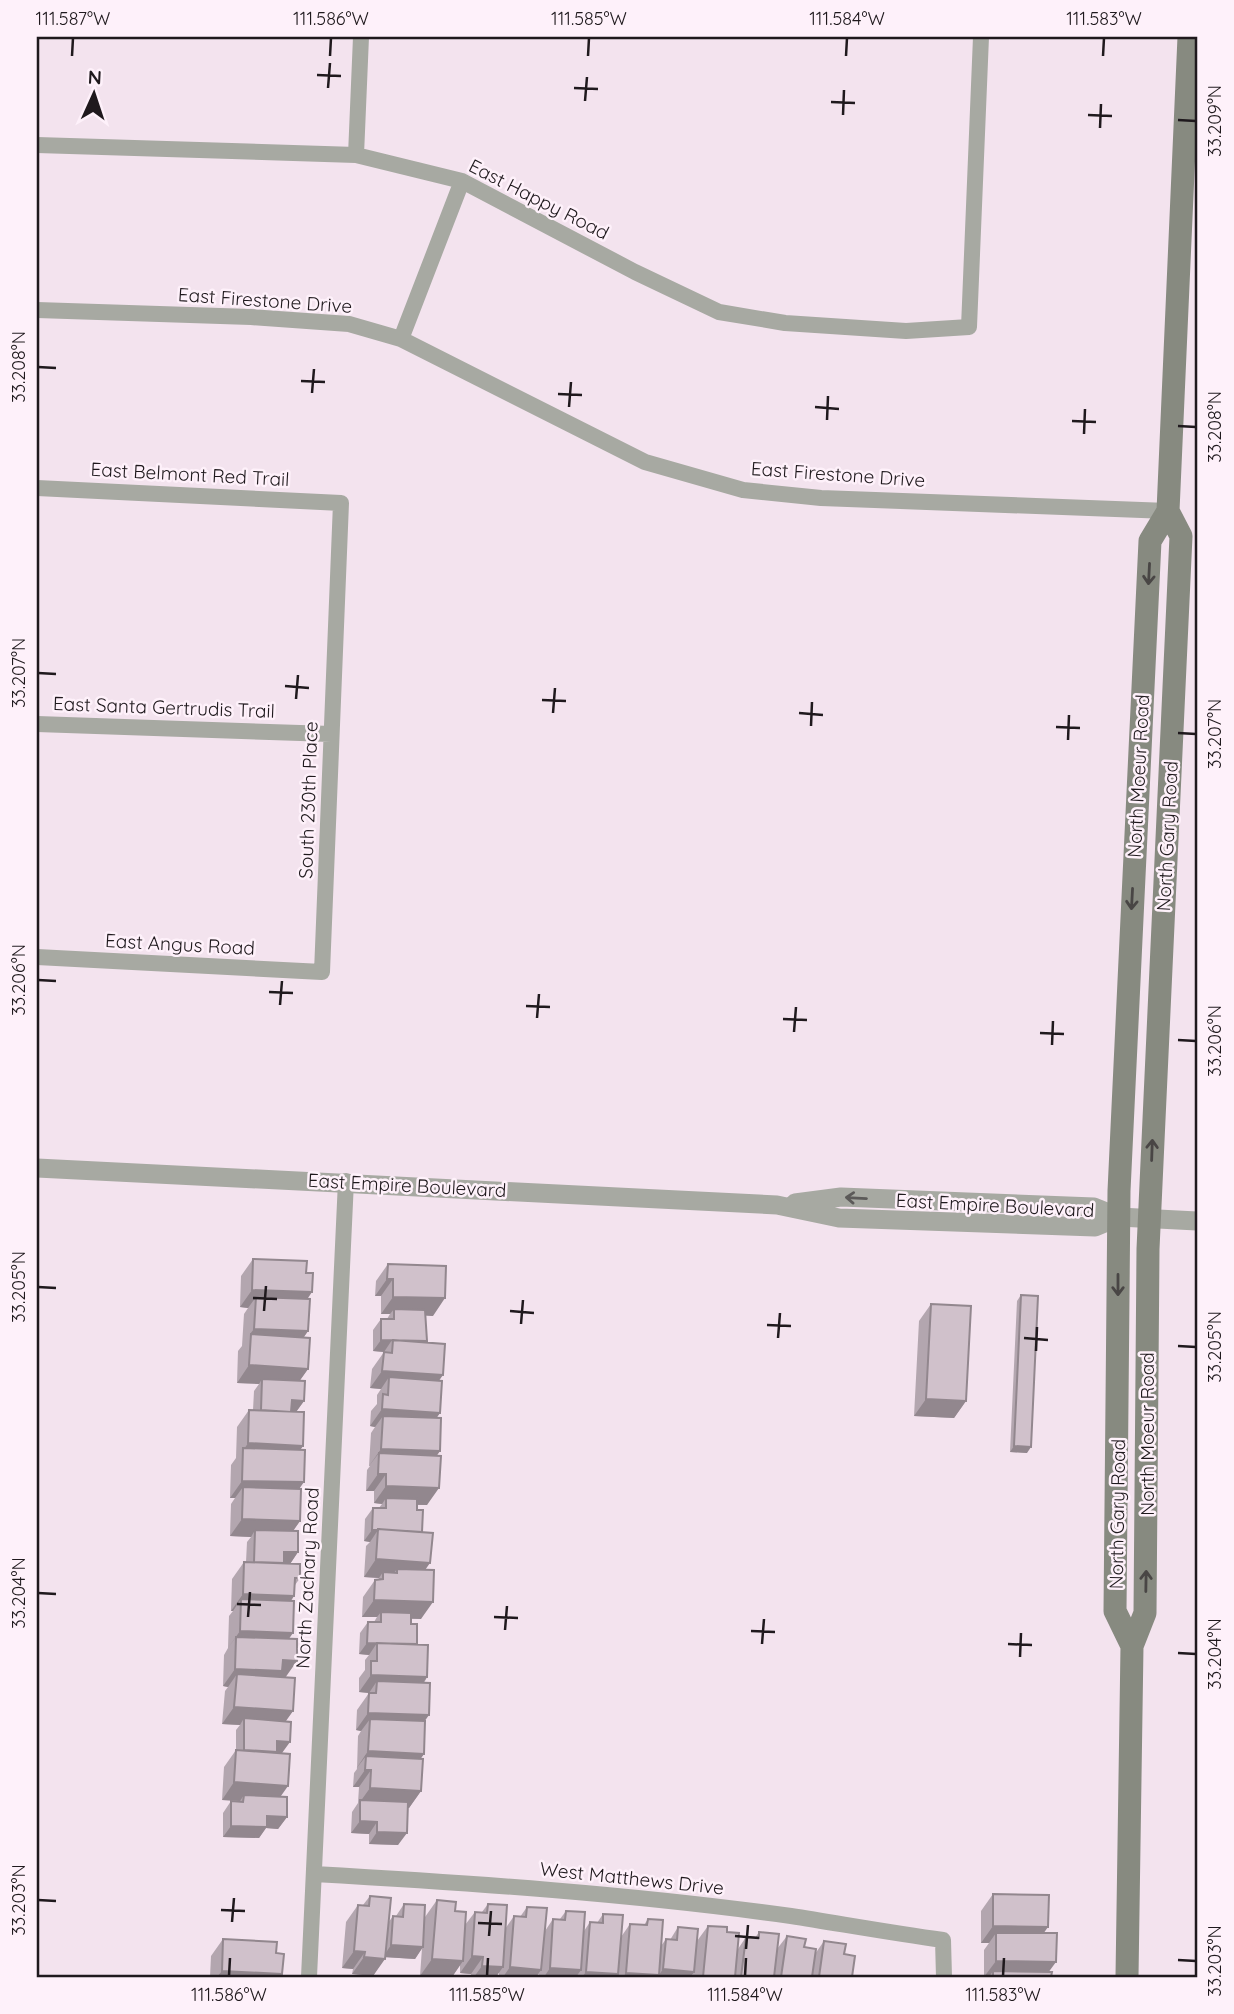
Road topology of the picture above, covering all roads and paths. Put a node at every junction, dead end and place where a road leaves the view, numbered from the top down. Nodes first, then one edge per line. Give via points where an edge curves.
1 (361, 37) edge
2 (981, 37) edge
3 (1189, 37) edge
4 (37, 145) edge
5 (356, 155) junction
6 (463, 181) junction
7 (37, 310) edge
8 (401, 338) junction
9 (37, 488) edge
10 (341, 503) joint
11 (1168, 511) junction
12 (37, 724) edge
13 (331, 734) junction
14 (37, 957) edge
15 (322, 972) joint
16 (1125, 1046) joint
17 (37, 1168) edge
18 (346, 1181) junction
19 (1119, 1217) junction
20 (1149, 1219) junction
21 (1197, 1221) edge
22 (1132, 1646) junction
23 (314, 1874) junction
24 (309, 1977) edge
25 (944, 1977) edge
26 (1126, 1977) edge

1 - 5 street
2 - 6 street, East Happy Road via 969,327 906,331 785,323 719,312
3 - 11 main road, North Gary Road
4 - 5 street, East Happy Road
5 - 6 street, East Happy Road
6 - 8 street
7 - 8 street, East Firestone Drive via 300,320 349,324
8 - 11 street, East Firestone Drive via 645,462 743,489 821,498
9 - 10 street, East Belmont Red Trail
10 - 13 street, South 230th Place
11 -> 16 main road, North Moeur Road via 1150,541
20 -> 11 main road, North Gary Road via 1181,536
12 - 13 street, East Santa Gertrudis Trail
13 - 15 street, South 230th Place
14 - 15 street, East Angus Road
16 - 19 main road, North Gary Road
17 - 18 street, East Empire Boulevard
18 - 19 street, East Empire Boulevard via 777,1205 841,1197 1094,1207
18 - 23 street, North Zachary Road
19 - 20 street, East Empire Boulevard
19 -> 22 main road, North Gary Road via 1115,1611
20 - 21 street, East Empire Boulevard
22 -> 20 main road, North Moeur Road via 1145,1613
22 - 26 main road, North Gary Road
23 - 24 street, North Zachary Road
23 - 25 street, West Matthews Drive via 621,1897 790,1916 943,1940

